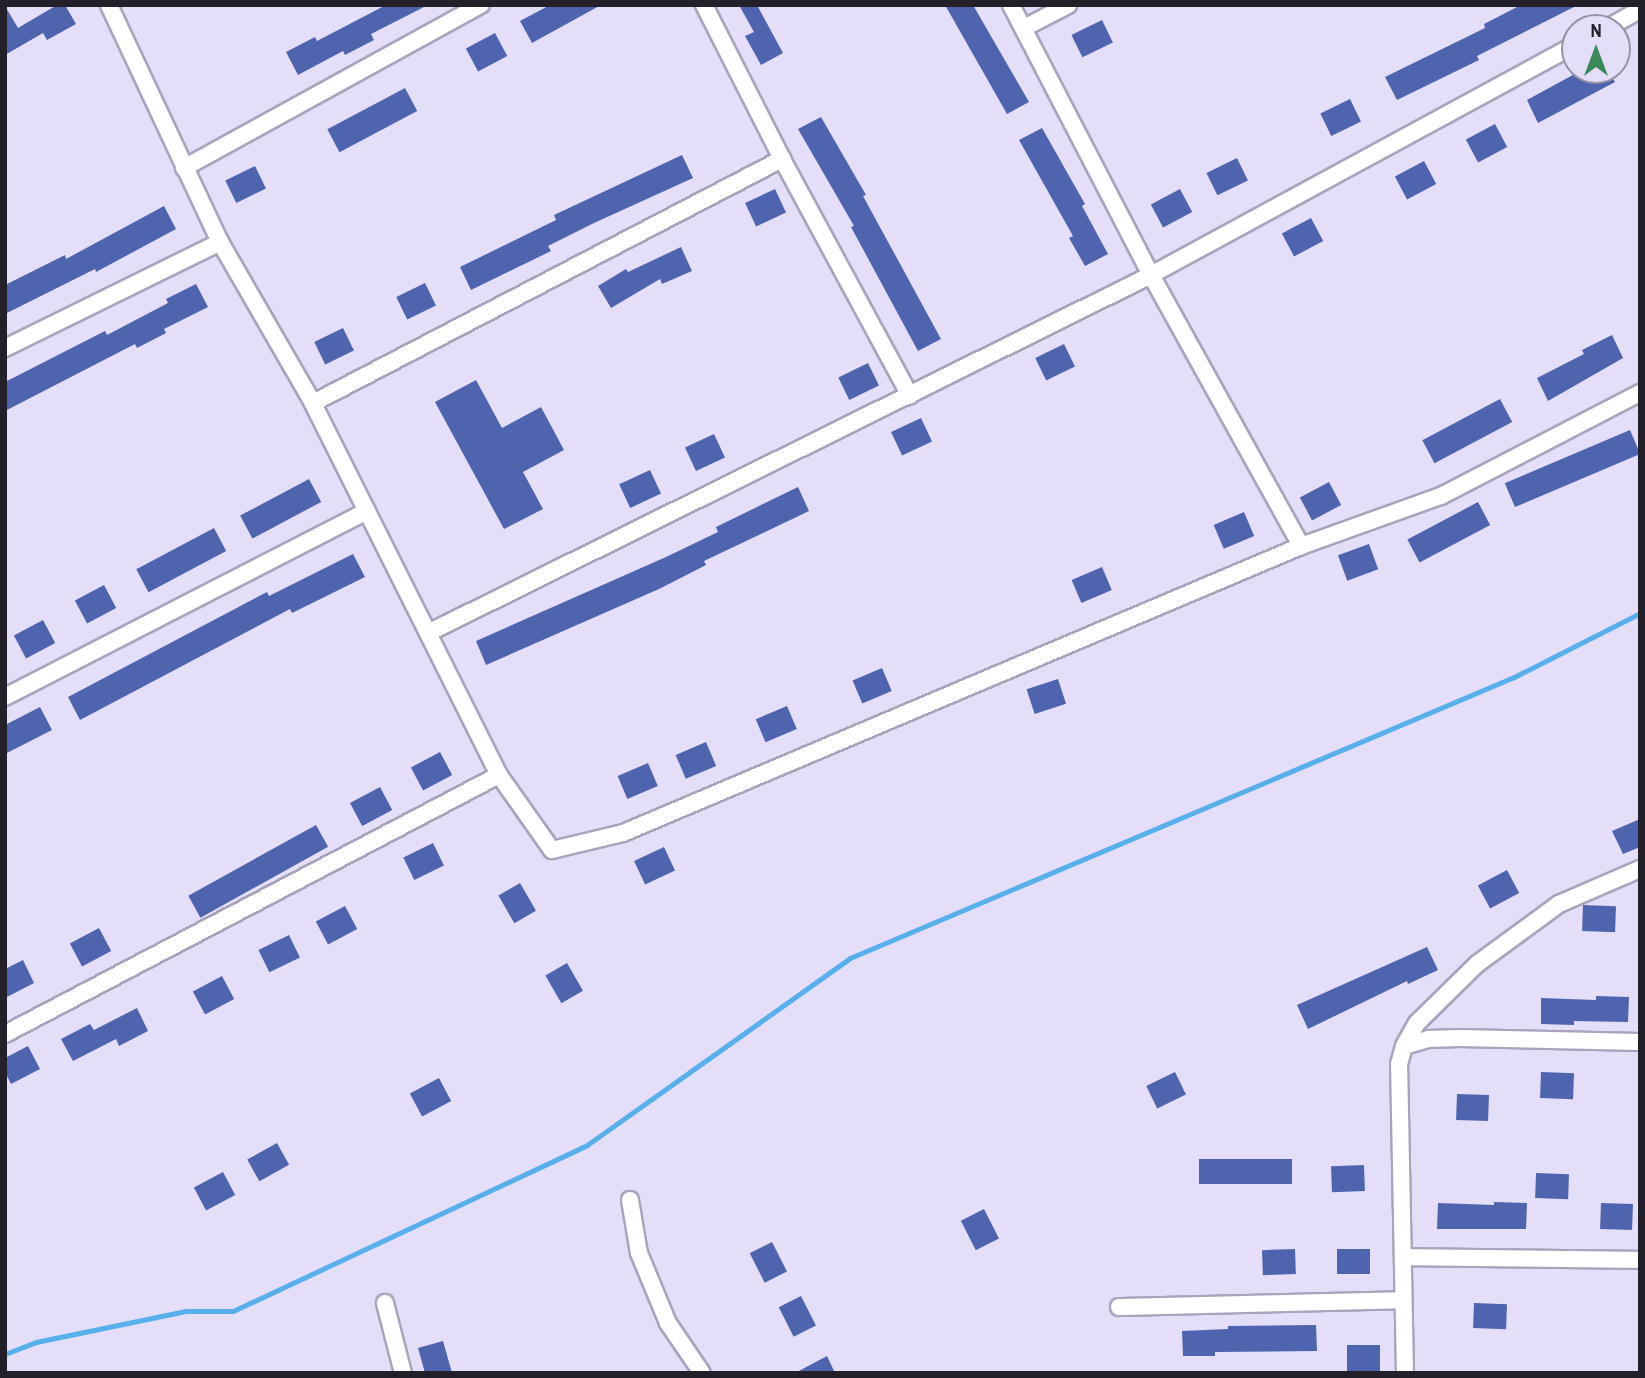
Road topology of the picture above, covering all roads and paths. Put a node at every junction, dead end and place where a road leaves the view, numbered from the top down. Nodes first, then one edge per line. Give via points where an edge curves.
1 (108, 5) edge
2 (481, 5) edge
3 (704, 5) edge
4 (1011, 5) edge
5 (1068, 5) edge
6 (1024, 29) junction
7 (1561, 53) edge
8 (782, 159) junction
9 (184, 168) junction
10 (220, 242) junction
11 (1151, 275) junction
12 (5, 348) edge
13 (1640, 393) edge
14 (910, 396) junction
15 (313, 403) junction
16 (367, 511) junction
17 (1301, 546) junction
18 (428, 633) junction
19 (5, 697) edge
20 (499, 775) junction
21 (1640, 869) edge
22 (5, 1034) edge
23 (1640, 1042) edge
24 (1404, 1046) junction
25 (631, 1200) dead end
26 (1403, 1257) junction
27 (1640, 1259) edge
28 (1402, 1300) junction
29 (385, 1303) dead end
30 (1119, 1307) dead end
31 (403, 1373) edge
32 (702, 1373) edge
33 (1405, 1373) edge

1 - 9 street
2 - 9 street
3 - 8 street
4 - 6 street
5 - 6 street
6 - 11 street
7 - 11 street
8 - 14 street
8 - 15 street
9 - 10 street
10 - 12 street
10 - 15 street
11 - 14 street
11 - 17 street
13 - 17 street via 1441,496
14 - 18 street
15 - 16 street
16 - 18 street
16 - 19 street
17 - 20 street via 623,833 587,844 552,850
18 - 20 street
20 - 22 street
21 - 24 street via 1559,904 1477,964 1417,1023
23 - 24 street via 1460,1038 1428,1039
24 - 26 street via 1399,1065
25 - 32 street via 639,1253 663,1312
26 - 27 street
26 - 28 street
28 - 30 street
28 - 33 street
29 - 31 street

